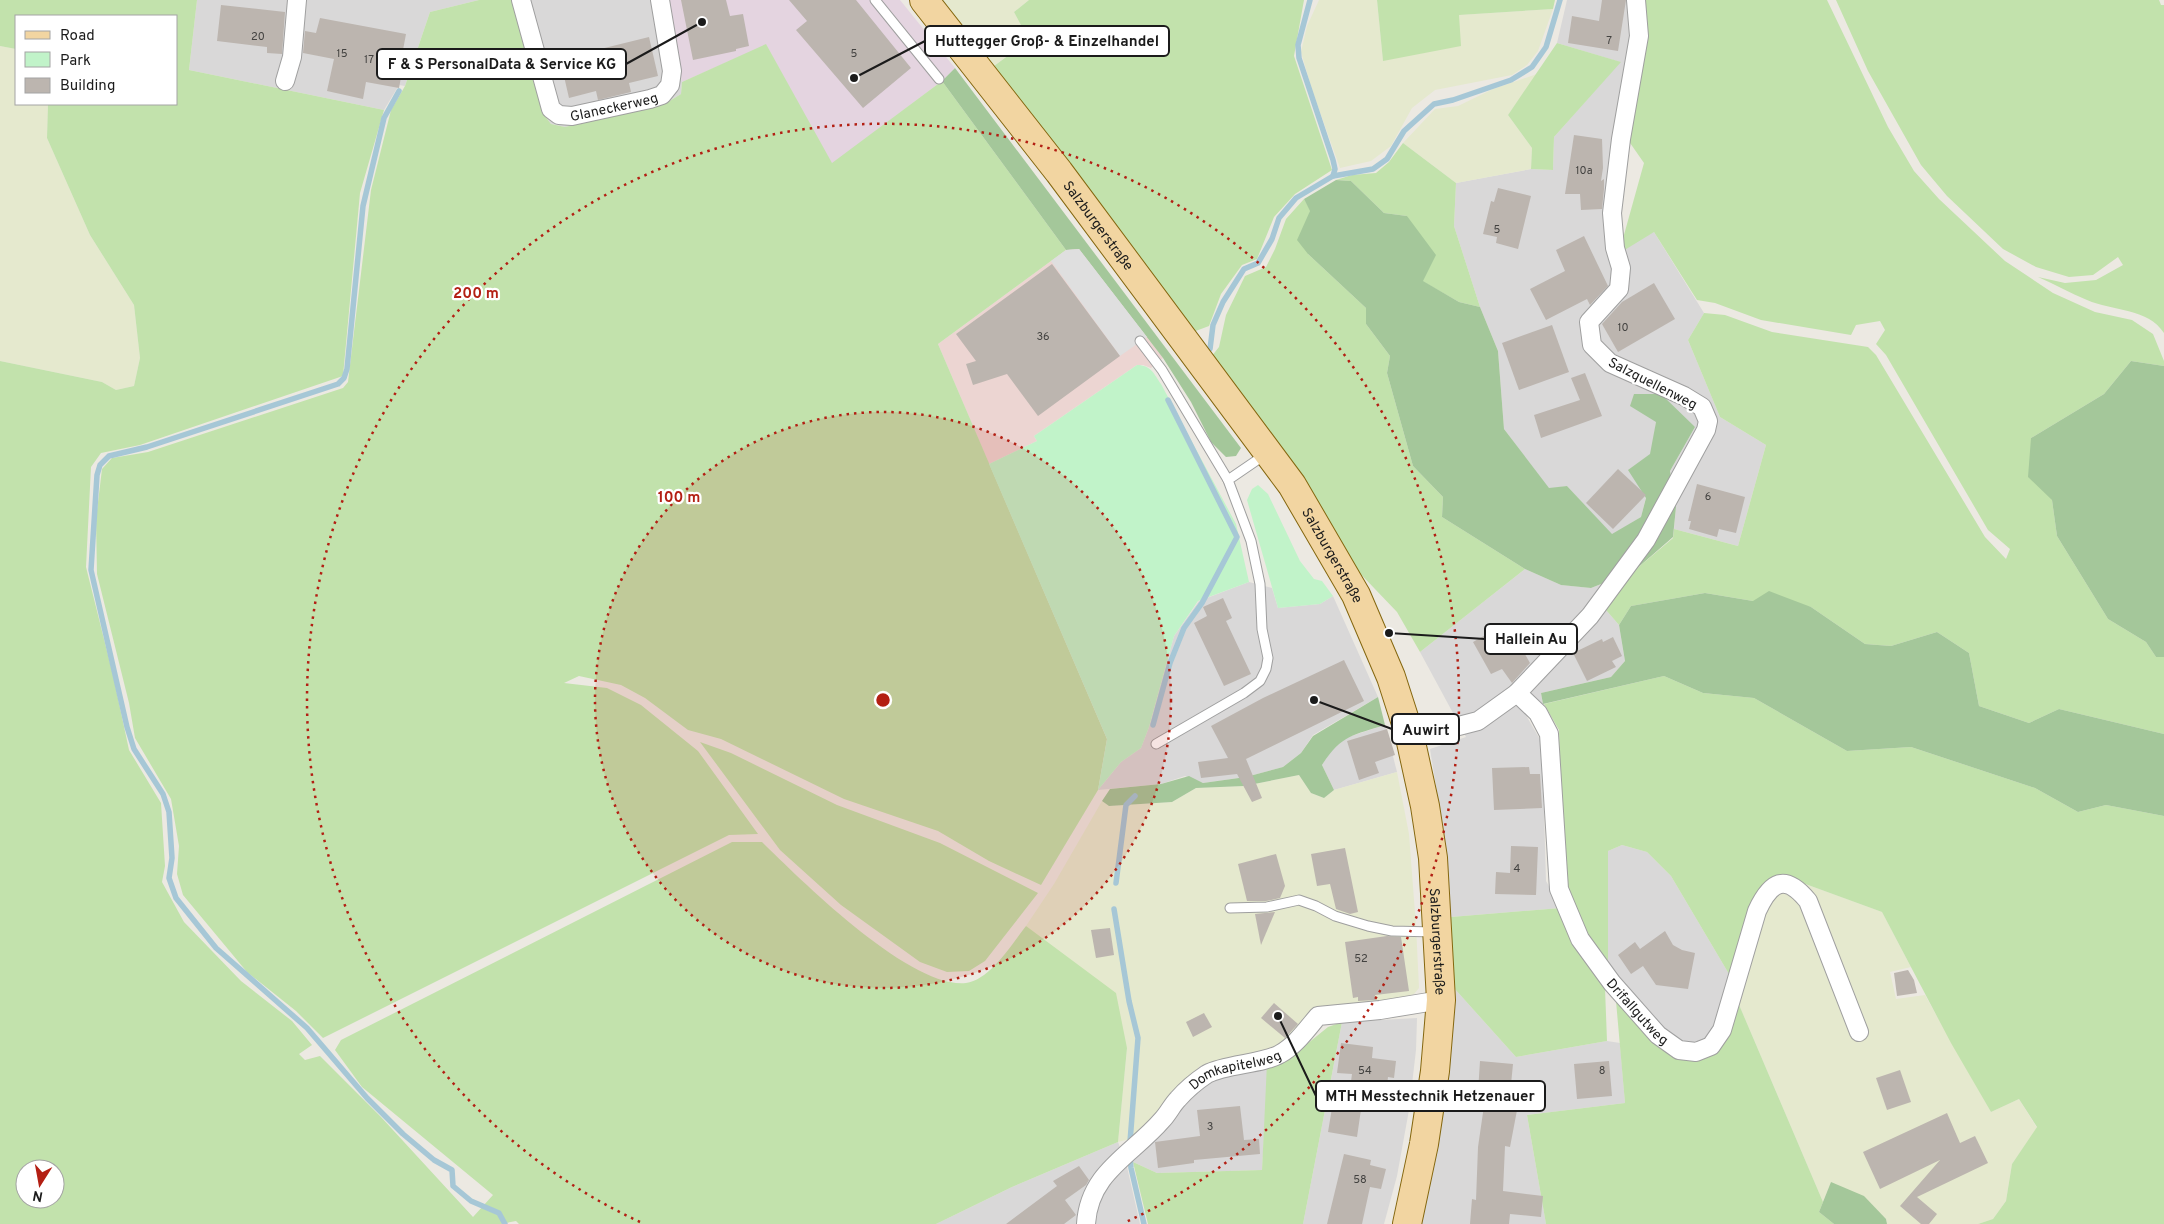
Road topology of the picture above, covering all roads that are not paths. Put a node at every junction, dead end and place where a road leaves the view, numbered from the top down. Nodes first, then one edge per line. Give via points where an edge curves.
1 (297, 0) edge
2 (521, 0) edge
3 (660, 0) edge
4 (875, 0) edge
5 (924, 0) edge
6 (1636, 0) edge
7 (939, 79) dead end
8 (285, 82) dead end
9 (1140, 341) dead end
10 (1268, 452) junction
11 (1228, 480) junction
12 (1517, 693) junction
13 (1409, 733) junction
14 (1156, 744) dead end
15 (1230, 908) dead end
16 (1437, 932) junction
17 (1441, 1000) junction
18 (1859, 1032) dead end
19 (1086, 1224) edge
20 (1408, 1224) edge

1 - 8 street via 292,57
2 - 3 street, Glaneckerweg via 552,109 559,115 572,116 650,99 662,95 670,86 672,71
4 - 7 lane
5 - 10 main road, Salzburgerstraße via 1059,172
6 - 12 street, Salzquellenweg via 1639,36 1612,213 1621,268 1618,289 1589,322 1592,345 1610,363 1646,377 1702,407 1708,421 1646,540 1590,616
9 - 11 lane via 1162,370
10 - 11 lane
10 - 13 main road, Salzburgerstraße via 1316,524 1356,595 1391,676
11 - 14 lane via 1251,541 1260,584 1262,629 1268,658 1266,669 1260,681 1244,693
12 - 13 street, Salzquellenweg via 1478,721 1447,729
12 - 18 street, Drifallgutweg via 1538,713 1549,734 1559,889 1580,939 1612,983 1658,1036 1679,1050 1696,1052 1711,1046 1722,1030 1757,911 1765,894 1786,883 1798,888 1808,901
13 - 16 main road, Salzburgerstraße via 1433,858
15 - 16 lane via 1267,907 1299,900 1368,926 1392,931
16 - 17 main road, Salzburgerstraße
17 - 19 street, Domkapitelweg via 1318,1016 1280,1054 1208,1074 1178,1098 1164,1119 1141,1143 1121,1157 1103,1178 1087,1207
17 - 20 main road, Salzburgerstraße via 1435,1071

